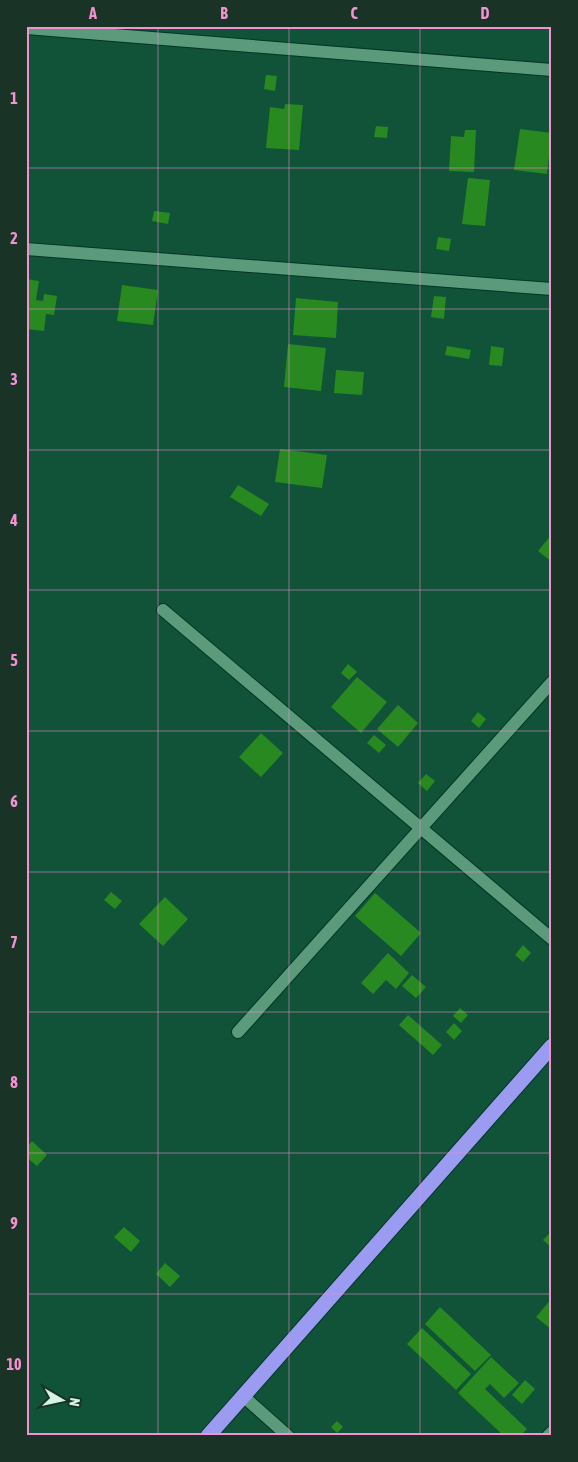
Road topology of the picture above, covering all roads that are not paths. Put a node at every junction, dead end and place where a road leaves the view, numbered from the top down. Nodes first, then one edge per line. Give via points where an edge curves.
1 (26, 28) edge
2 (552, 70) edge
3 (26, 249) edge
4 (552, 289) edge
5 (163, 610) dead end
6 (552, 682) edge
7 (420, 828) junction
8 (552, 939) edge
9 (238, 1032) dead end
10 (552, 1046) edge
11 (243, 1396) junction
12 (552, 1432) edge
13 (208, 1436) edge
14 (288, 1436) edge
15 (548, 1436) edge

1 - 2 street
3 - 4 street
5 - 7 street
6 - 7 street
7 - 8 street
7 - 9 street
10 - 11 highway
11 - 13 highway
11 - 14 street
12 - 15 street

